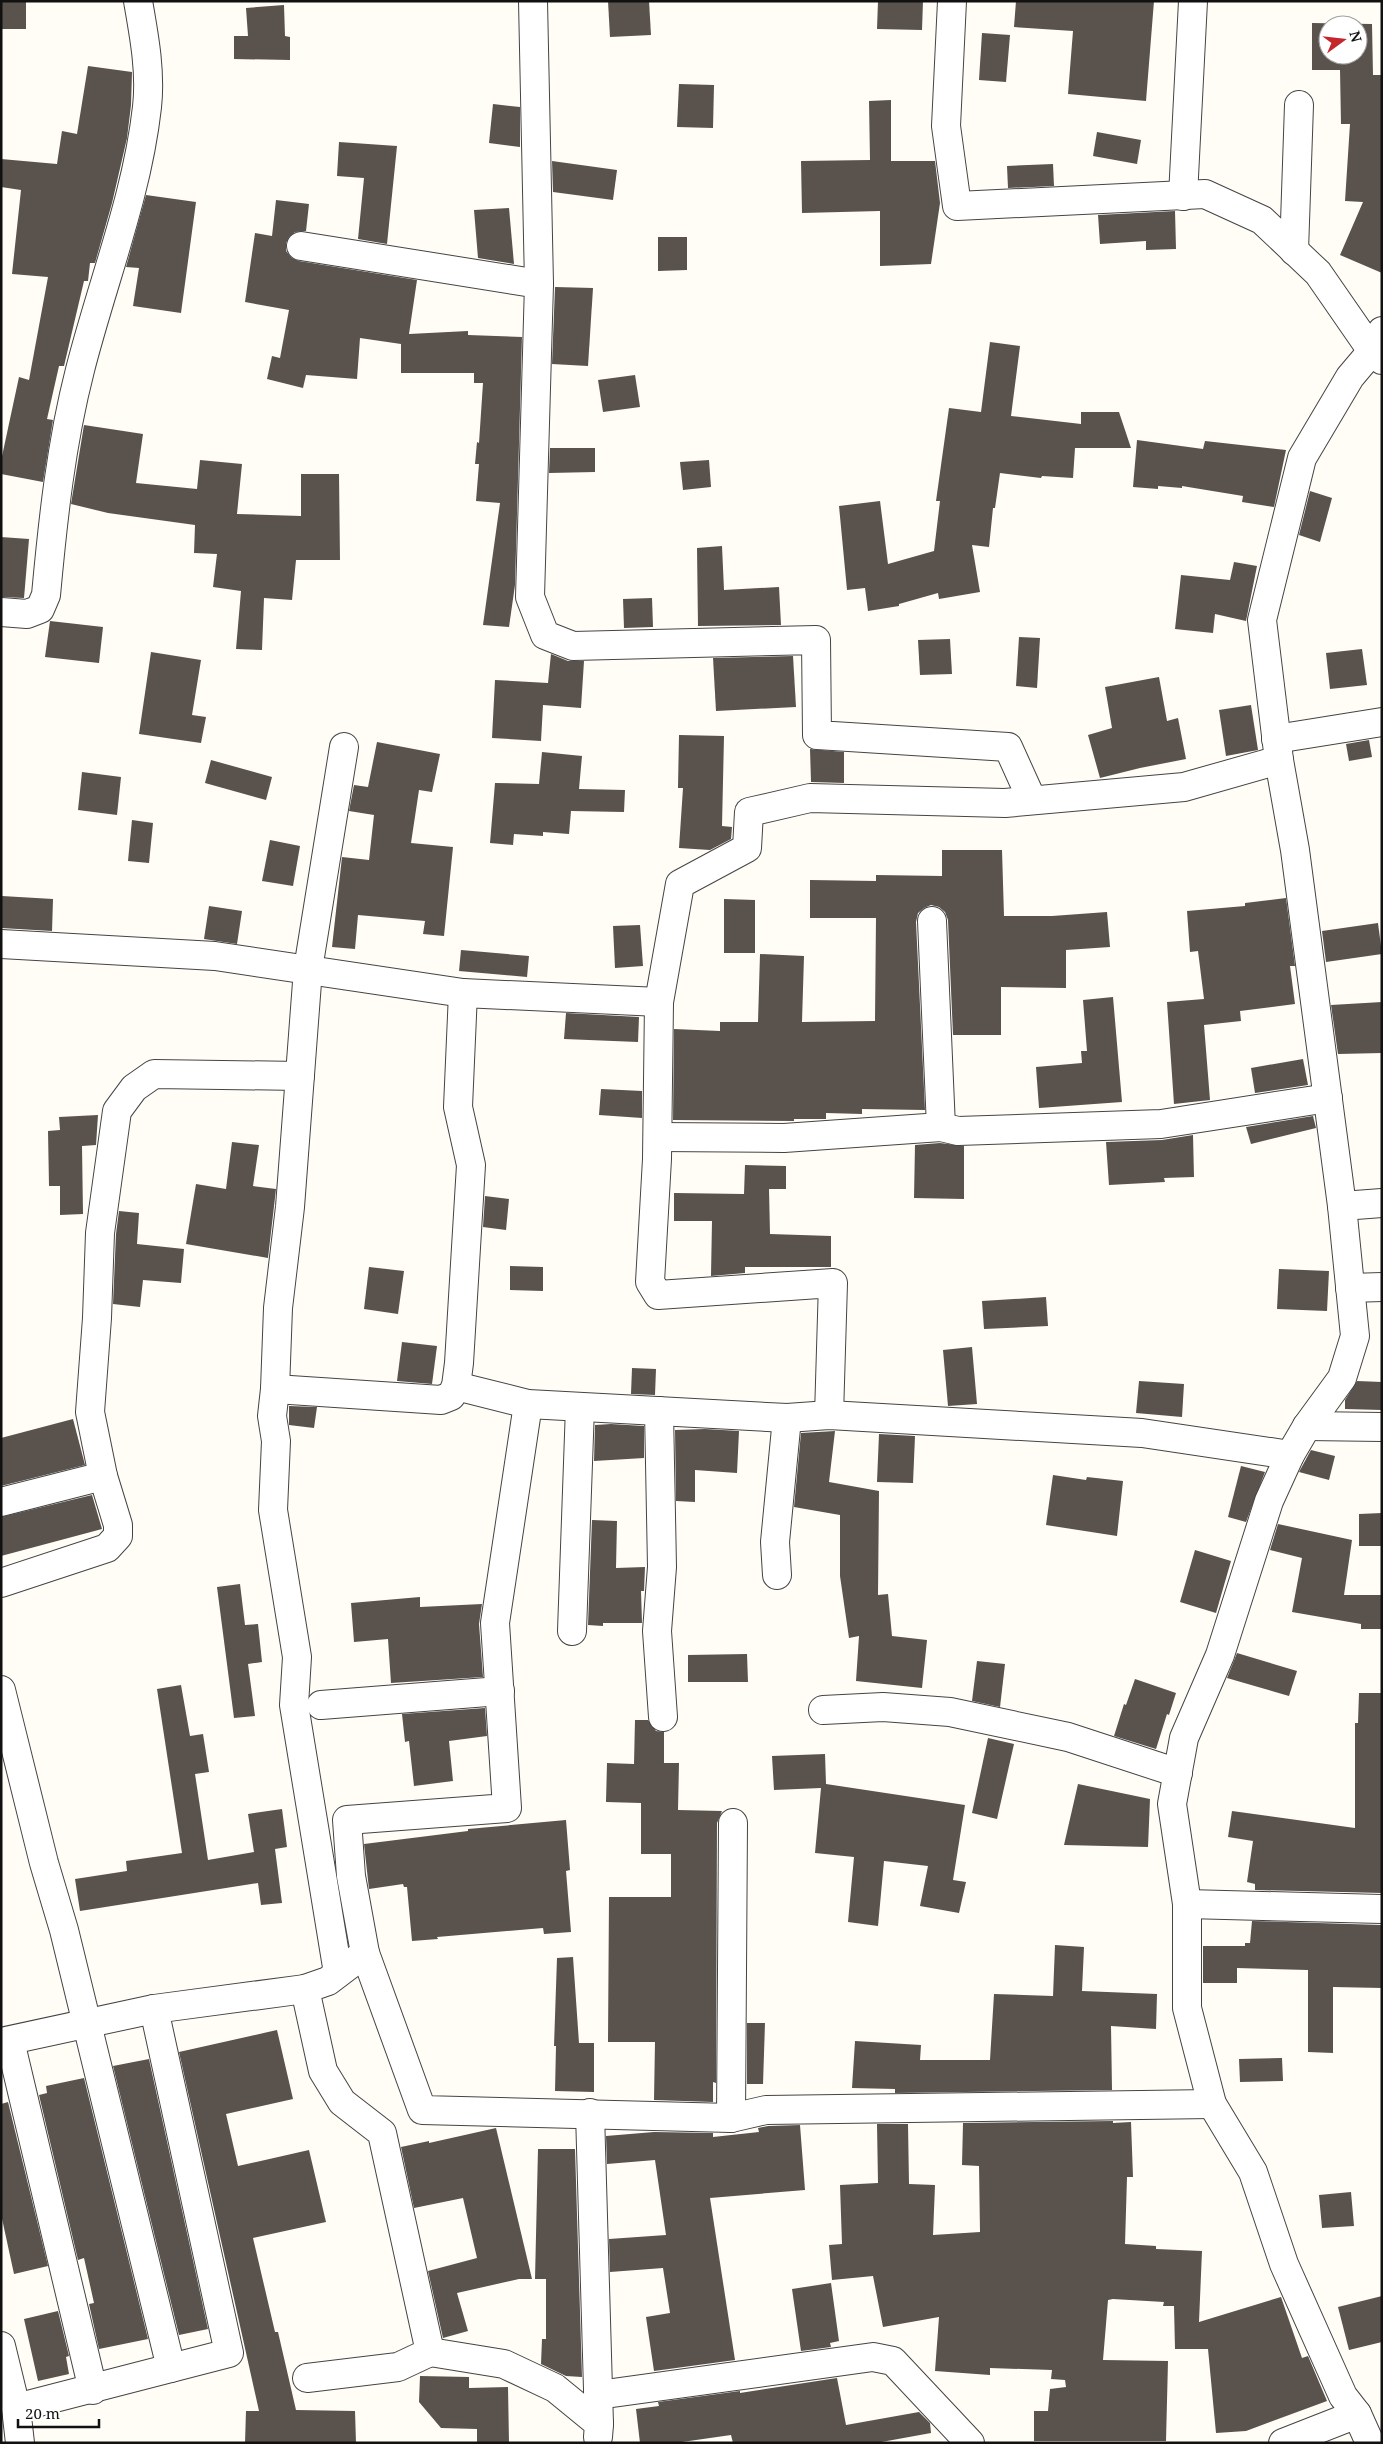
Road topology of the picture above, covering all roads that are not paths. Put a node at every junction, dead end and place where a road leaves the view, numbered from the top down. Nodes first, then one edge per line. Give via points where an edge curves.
1 (138, 1) edge
2 (533, 1) edge
3 (952, 1) edge
4 (1193, 1) edge
5 (1299, 105) dead end
6 (1183, 196) junction
7 (301, 246) dead end
8 (1294, 251) junction
9 (539, 284) junction
10 (1379, 347) edge
11 (1, 612) edge
12 (1382, 722) edge
13 (344, 747) dead end
14 (1278, 749) junction
15 (1032, 800) junction
16 (932, 921) dead end
17 (1, 944) edge
18 (308, 969) junction
19 (463, 993) junction
20 (659, 1002) junction
21 (300, 1076) junction
22 (1328, 1098) junction
23 (941, 1126) junction
24 (658, 1137) junction
25 (1382, 1203) edge
26 (1342, 1206) junction
27 (1382, 1287) edge
28 (1350, 1288) junction
29 (456, 1386) junction
30 (275, 1389) junction
31 (528, 1404) junction
32 (580, 1407) junction
33 (659, 1411) junction
34 (829, 1415) junction
35 (787, 1418) junction
36 (1306, 1426) junction
37 (1382, 1427) edge
38 (1290, 1455) junction
39 (103, 1476) junction
40 (1, 1502) edge
41 (778, 1575) dead end
42 (1, 1583) edge
43 (572, 1631) dead end
44 (1, 1690) edge
45 (500, 1691) junction
46 (321, 1705) dead end
47 (823, 1710) dead end
48 (663, 1717) dead end
49 (1178, 1773) junction
50 (733, 1824) dead end
51 (1187, 1904) junction
52 (1369, 1910) edge
53 (365, 1953) junction
54 (338, 1973) junction
55 (305, 1989) junction
56 (154, 2009) junction
57 (86, 2023) junction
58 (6, 2041) edge
59 (1212, 2104) junction
60 (590, 2113) junction
61 (731, 2118) junction
62 (1, 2346) edge
63 (430, 2352) junction
64 (170, 2368) junction
65 (307, 2378) dead end
66 (93, 2390) junction
67 (598, 2395) junction
68 (16, 2408) junction
69 (1357, 2414) junction
70 (599, 2434) edge
71 (20, 2443) edge
72 (970, 2443) edge
73 (1283, 2443) edge
74 (1370, 2443) edge

1 - 11 street via 146,50 147,105 136,168 114,255 79,371 57,485 46,595 40,609 27,614
2 - 9 street
3 - 6 street via 946,126 957,206
4 - 6 street
5 - 8 street
6 - 8 street via 1205,194 1262,220
7 - 9 street
8 - 10 street via 1318,273
9 - 15 street via 530,597 545,635 573,646 816,640 818,734 1008,747
10 - 14 street via 1350,377 1302,458 1262,620
12 - 14 street
13 - 18 street
14 - 15 street via 1184,787
14 - 22 street via 1295,850
15 - 20 street via 1005,803 810,798 749,812 747,848 680,884
16 - 23 street
17 - 18 street via 215,956
18 - 19 street
18 - 21 street
19 - 20 street
19 - 29 street via 458,1107 471,1166
20 - 24 street
21 - 30 street via 278,1308
21 - 39 street via 154,1074 134,1088 117,1110 100,1233 90,1412
22 - 23 street via 1161,1124 958,1131
22 - 26 street
23 - 24 street via 784,1138
24 - 34 street via 650,1282 658,1295 833,1283
25 - 26 street
26 - 28 street
27 - 28 street
28 - 36 street via 1355,1336 1342,1378
29 - 30 street via 451,1396 441,1400
29 - 31 street
30 - 54 street via 272,1416 276,1441 273,1510 297,1657 294,1705
31 - 32 street
31 - 45 street via 495,1623
32 - 33 street
32 - 43 street
33 - 35 street
33 - 48 street via 662,1567 657,1631
34 - 35 street
34 - 38 street via 1142,1433
35 - 41 street via 775,1542
36 - 37 street
36 - 38 street
38 - 49 street via 1270,1501 1220,1655 1184,1738
39 - 40 street
39 - 42 street via 118,1526 118,1536 107,1548
44 - 57 street
45 - 46 street
45 - 53 street via 507,1808 347,1820 351,1876
47 - 49 street via 882,1707 950,1712 1068,1737
49 - 51 street via 1172,1804
50 - 61 street
51 - 52 street via 1270,1904
51 - 59 street via 1187,2008
53 - 54 street
53 - 60 street via 422,2110
54 - 55 street via 328,1981
55 - 56 street
55 - 63 street via 323,2071 342,2102 382,2133
56 - 57 street
56 - 64 street via 229,2353
57 - 58 street
57 - 64 street
58 - 66 street
59 - 61 street via 766,2110
59 - 69 street via 1253,2172 1284,2264 1343,2396
60 - 61 street
60 - 67 street
62 - 68 street
63 - 65 street via 398,2367
63 - 70 street via 504,2364 555,2388
64 - 66 street
66 - 68 street
67 - 70 street
67 - 72 street via 873,2357 893,2361
68 - 71 street
69 - 73 street
69 - 74 street

